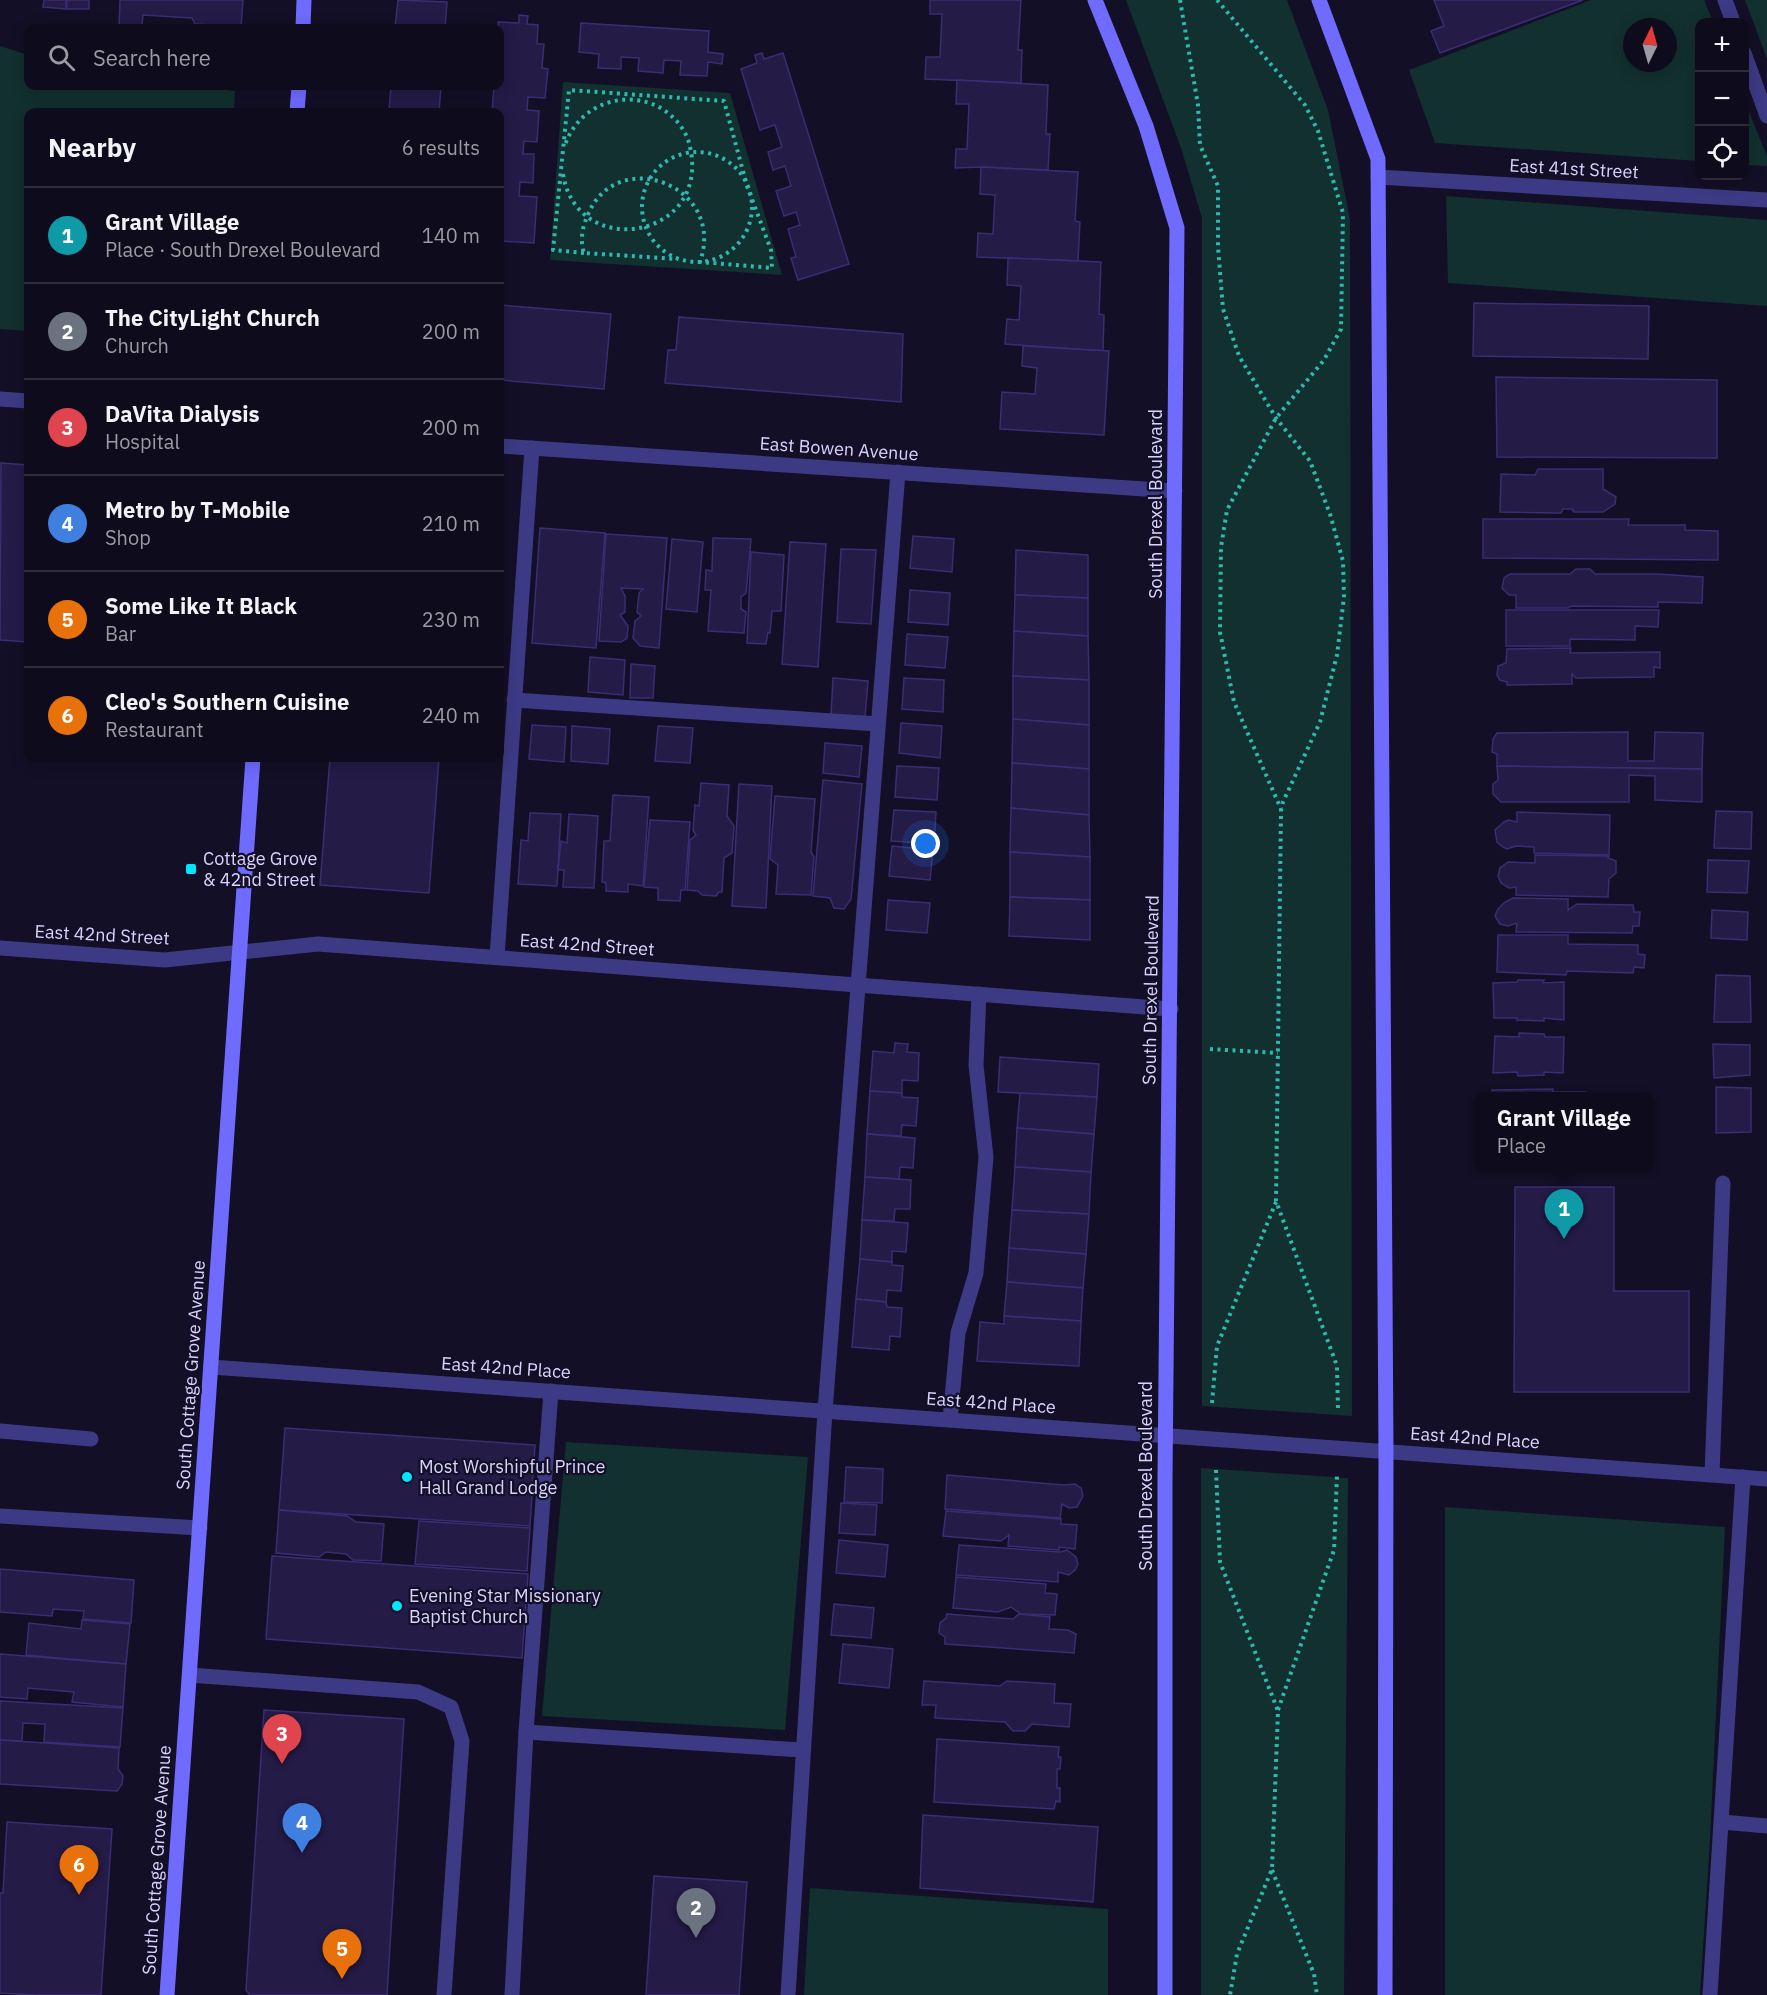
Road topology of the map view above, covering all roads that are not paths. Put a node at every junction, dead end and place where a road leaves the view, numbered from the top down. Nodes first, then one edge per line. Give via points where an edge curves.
1 (304, 0) edge
2 (1095, 0) edge
3 (1319, 0) edge
4 (1725, 0) edge
5 (1732, 18) edge
6 (303, 24) edge
7 (1749, 67) edge
8 (299, 90) edge
9 (297, 108) edge
10 (1767, 116) edge
11 (1378, 177) junction
12 (1767, 200) edge
13 (0, 399) edge
14 (24, 401) edge
15 (504, 446) edge
16 (532, 448) junction
17 (898, 472) junction
18 (1175, 491) junction
19 (514, 700) junction
20 (878, 724) junction
21 (253, 762) edge
22 (0, 948) edge
23 (240, 952) junction
24 (497, 957) junction
25 (858, 985) junction
26 (979, 994) junction
27 (1171, 1009) junction
28 (1723, 1183) dead end
29 (211, 1366) junction
30 (551, 1391) junction
31 (825, 1411) junction
32 (950, 1420) junction
33 (0, 1431) edge
34 (1166, 1435) junction
35 (91, 1439) dead end
36 (1386, 1451) junction
37 (1712, 1474) junction
38 (1743, 1477) junction
39 (1767, 1479) edge
40 (0, 1516) edge
41 (200, 1528) junction
42 (190, 1675) junction
43 (526, 1732) junction
44 (802, 1750) junction
45 (1722, 1822) junction
46 (1767, 1826) edge
47 (167, 1995) edge
48 (444, 1995) edge
49 (512, 1995) edge
50 (788, 1995) edge
51 (1166, 1995) edge
52 (1385, 1995) edge
53 (1710, 1995) edge

1 - 6 street
2 - 18 street, South Drexel Boulevard via 1146,126 1178,228
3 - 11 street via 1378,159
4 - 5 street
7 - 10 street
8 - 9 street
11 - 12 street, East 41st Street
11 - 36 street
13 - 14 street
15 - 16 street, East Bowen Avenue
16 - 17 street, East Bowen Avenue
16 - 19 street
17 - 18 street, East Bowen Avenue
17 - 20 street
18 - 27 street, South Drexel Boulevard
19 - 20 street
19 - 24 street
20 - 25 street
21 - 23 street, South Cottage Grove Avenue
22 - 23 street, East 42nd Street via 165,960
23 - 24 street, East 42nd Street via 318,944
23 - 29 street, South Cottage Grove Avenue
24 - 25 street, East 42nd Street
25 - 26 street, East 42nd Street
25 - 31 street
26 - 27 street, East 42nd Street
26 - 32 street via 976,1065 986,1157 976,1273 958,1334
27 - 34 street, South Drexel Boulevard
28 - 37 street
29 - 30 street, East 42nd Place
29 - 41 street, South Cottage Grove Avenue
30 - 31 street, East 42nd Place
30 - 43 street
31 - 32 street, East 42nd Place
31 - 44 street
32 - 34 street, East 42nd Place
33 - 35 street
34 - 36 street, East 42nd Place
34 - 51 street, South Drexel Boulevard
36 - 37 street, East 42nd Place
36 - 52 street
37 - 38 street, East 42nd Place
38 - 39 street, East 42nd Place
38 - 45 street
40 - 41 street
41 - 42 street, South Cottage Grove Avenue
42 - 47 street, South Cottage Grove Avenue
42 - 48 street via 418,1692 451,1707 462,1741
43 - 44 street
43 - 49 street
44 - 50 street
45 - 46 street
45 - 53 street

